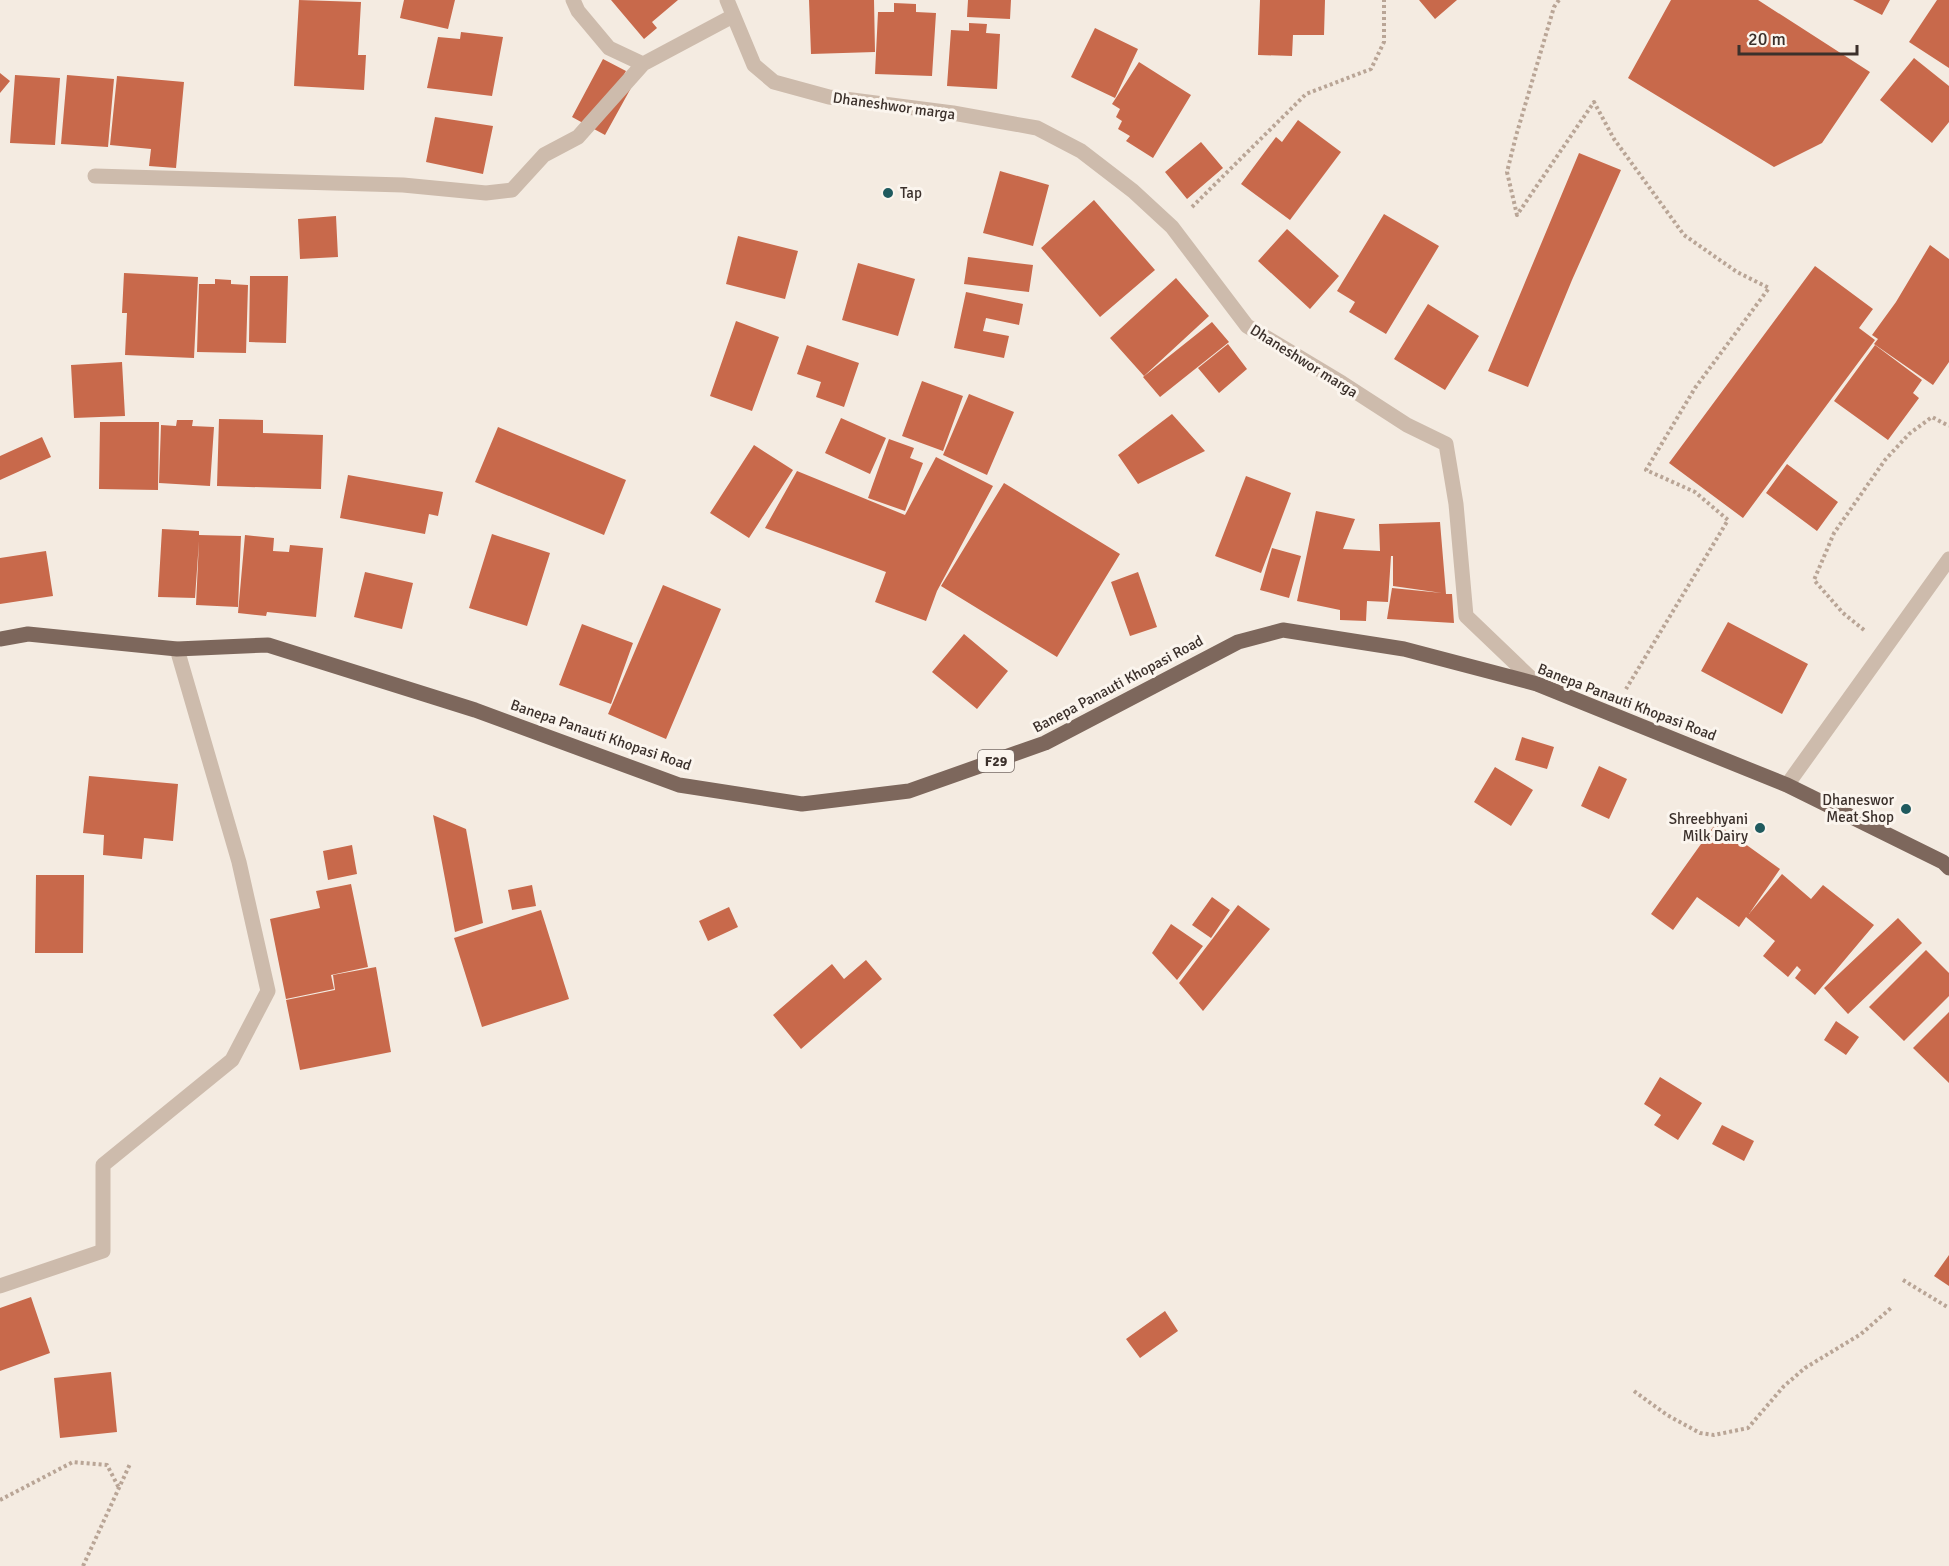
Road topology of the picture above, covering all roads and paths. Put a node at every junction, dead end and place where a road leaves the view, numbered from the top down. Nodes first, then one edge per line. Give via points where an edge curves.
1 (573, 0) edge
2 (727, 0) edge
3 (1384, 0) edge
4 (1559, 0) edge
5 (733, 16) junction
6 (643, 64) junction
7 (95, 176) dead end
8 (1172, 226) junction
9 (1949, 426) edge
10 (1949, 559) edge
11 (0, 639) edge
12 (1886, 647) junction
13 (177, 649) junction
14 (1537, 684) junction
15 (1612, 713) junction
16 (1787, 785) junction
17 (1949, 868) edge
18 (1903, 1280) dead end
19 (0, 1286) edge
20 (1891, 1308) dead end
21 (1949, 1308) edge
22 (1634, 1391) dead end
23 (130, 1464) dead end
24 (119, 1488) junction
25 (0, 1500) edge
26 (83, 1566) edge

1 - 6 street via 609,48
2 - 5 street, Dhaneshwor marga
3 - 8 path via 1384,42 1371,69 1306,94
4 - 15 path via 1507,172 1517,215 1594,102 1614,139 1684,235 1737,272 1769,288 1695,388 1646,470 1695,492 1728,520
5 - 6 street
5 - 8 street, Dhaneshwor marga via 754,65 774,82 829,97 1037,128 1081,151
6 - 7 street via 578,137 544,156 512,190 486,193 403,185
8 - 14 street, Dhaneshwor marga via 1247,326 1407,425 1446,444 1456,504 1466,616
9 - 12 path via 1932,417 1885,460 1833,533 1814,580 1843,613
10 - 12 street
11 - 13 main road, Banepa Panauti Khopasi Road / F29 via 28,634
12 - 16 street
13 - 14 main road, Banepa Panauti Khopasi Road / F29 via 268,645 475,710 679,784 802,804 909,791 1045,743 1238,642 1283,630 1404,650
13 - 19 street via 239,862 268,991 232,1059 103,1165 103,1251
14 - 15 main road, Banepa Panauti Khopasi Road / F29
15 - 16 main road, Banepa Panauti Khopasi Road / F29
16 - 17 main road, Banepa Panauti Khopasi Road / F29
18 - 21 path
20 - 22 path via 1861,1334 1805,1368 1748,1428 1714,1435 1700,1433
23 - 24 path
24 - 25 path via 108,1465 73,1462
24 - 26 path

